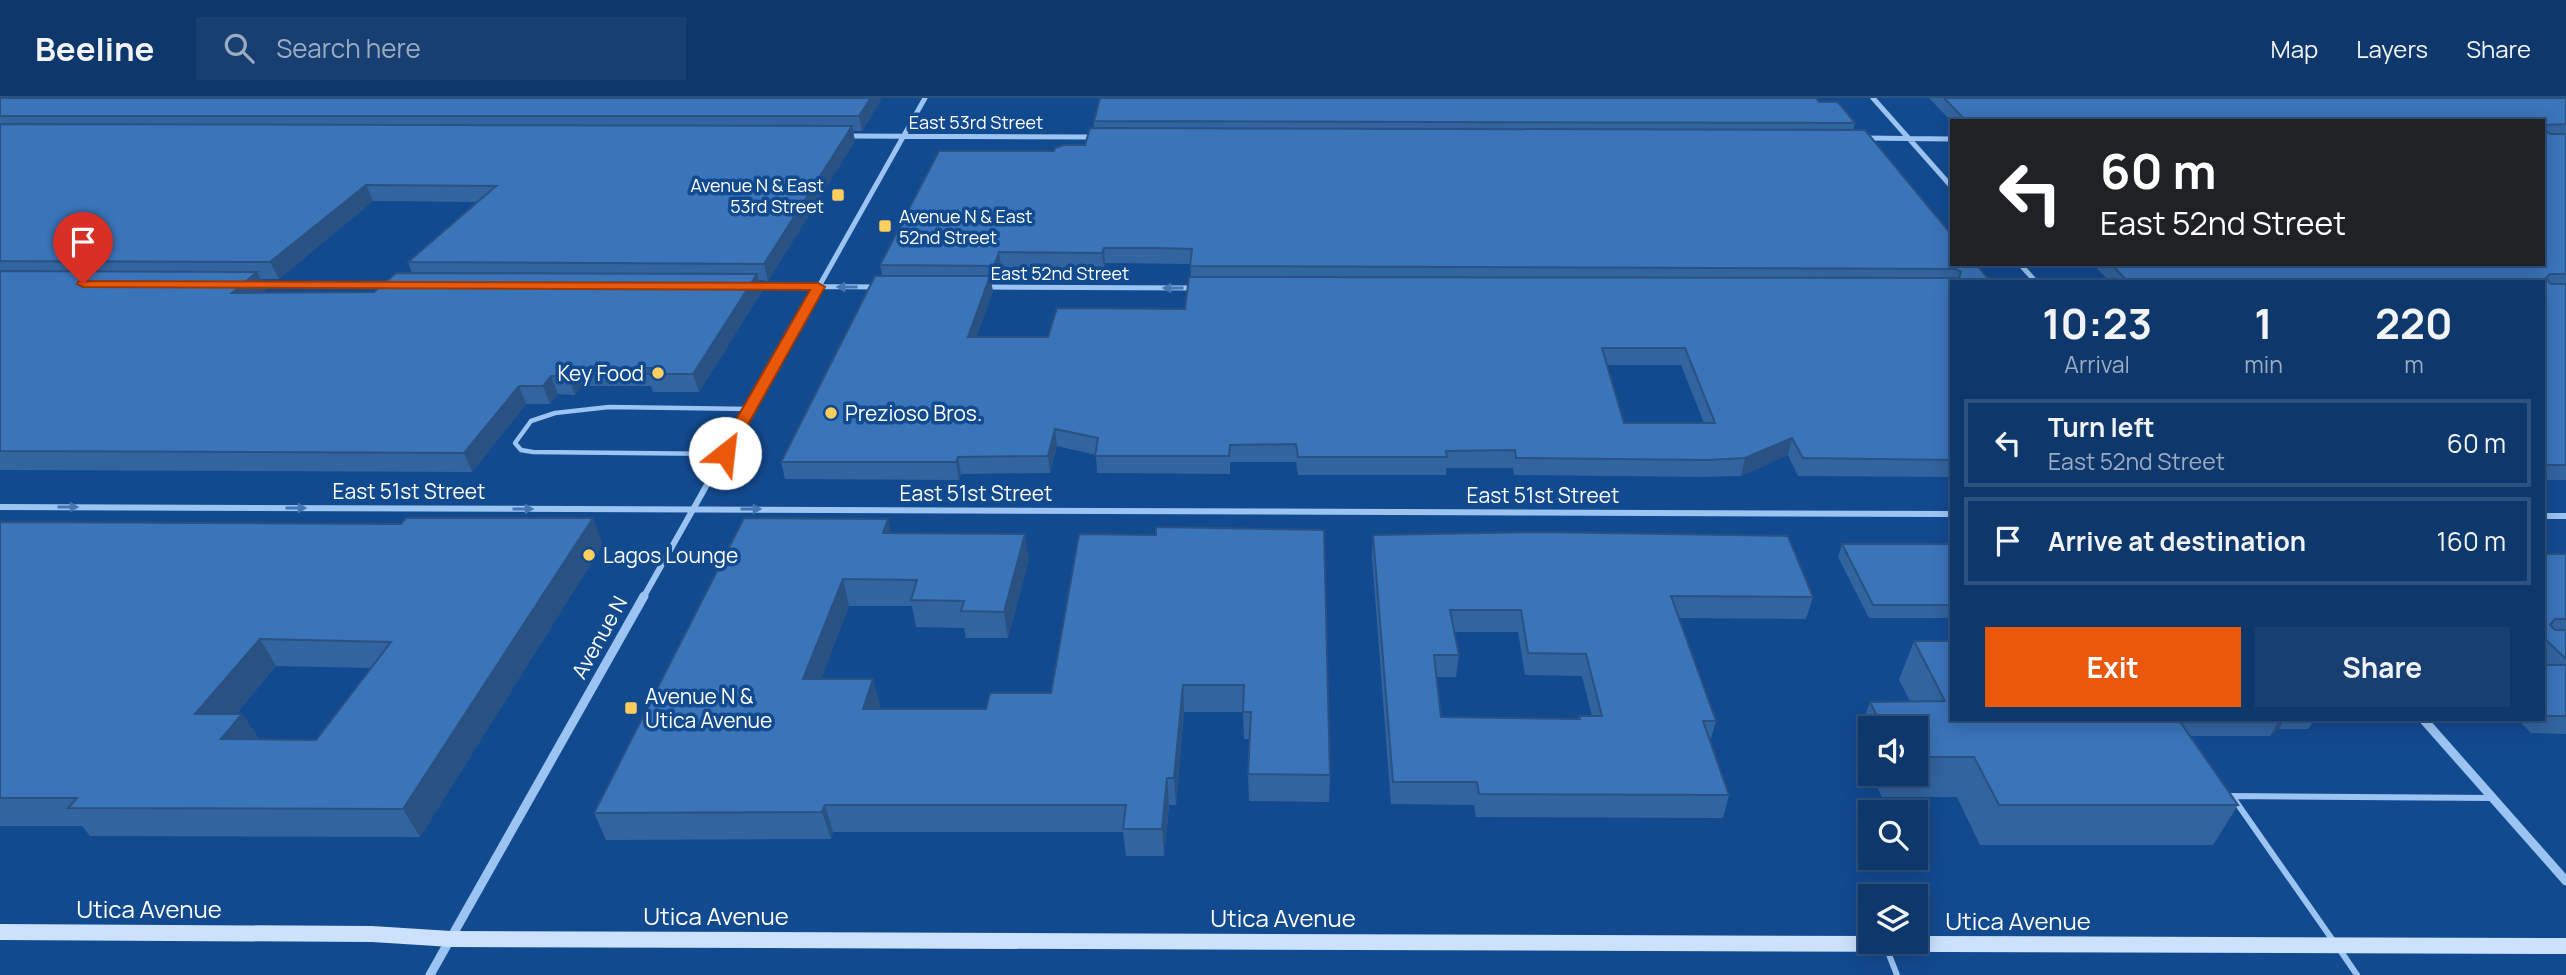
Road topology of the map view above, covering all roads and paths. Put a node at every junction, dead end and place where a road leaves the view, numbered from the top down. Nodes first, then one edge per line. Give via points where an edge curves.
1 (925, 98) edge
2 (1873, 98) edge
3 (839, 136) edge
4 (904, 136) junction
5 (1105, 137) edge
6 (1853, 138) edge
7 (1909, 138) junction
8 (1950, 139) edge
9 (1950, 185) edge
10 (2022, 266) edge
11 (2034, 280) edge
12 (249, 284) edge
13 (401, 285) edge
14 (746, 286) edge
15 (818, 287) junction
16 (880, 287) edge
17 (977, 287) edge
18 (1200, 288) edge
19 (750, 409) junction
20 (725, 453) junction
21 (0, 507) edge
22 (693, 509) junction
23 (1950, 514) edge
24 (2545, 516) edge
25 (2566, 516) edge
26 (2425, 721) edge
27 (2493, 798) junction
28 (2566, 881) edge
29 (0, 932) edge
30 (451, 939) junction
31 (1858, 944) edge
32 (1928, 944) edge
33 (2337, 945) junction
34 (2566, 946) edge
35 (1889, 954) edge
36 (430, 975) edge
37 (1897, 975) edge
38 (2357, 975) edge

1 - 4 street, Avenue N
2 - 7 street
3 - 4 street, East 53rd Street
4 - 5 street, East 53rd Street
4 - 15 street, Avenue N
6 - 7 street
7 - 8 street
7 - 9 street
10 - 11 street
12 - 13 street
14 - 15 street
16 -> 15 street
15 - 19 street, Avenue N
18 -> 17 street, East 52nd Street
19 - 20 street, Avenue N
19 - 20 lane via 575,411 536,419 515,443 521,450 533,452
20 - 22 street, Avenue N
21 -> 22 street, East 51st Street
22 -> 23 street, East 51st Street
22 - 30 street, Avenue N
24 - 25 street
26 - 27 street
27 - 28 street
27 - 33 lane via 2232,796
29 - 30 main road, Utica Avenue via 372,934
30 - 31 main road, Utica Avenue
30 - 36 street, Avenue N
32 - 33 main road, Utica Avenue
33 - 34 main road, Utica Avenue
33 - 38 lane
35 - 37 lane

